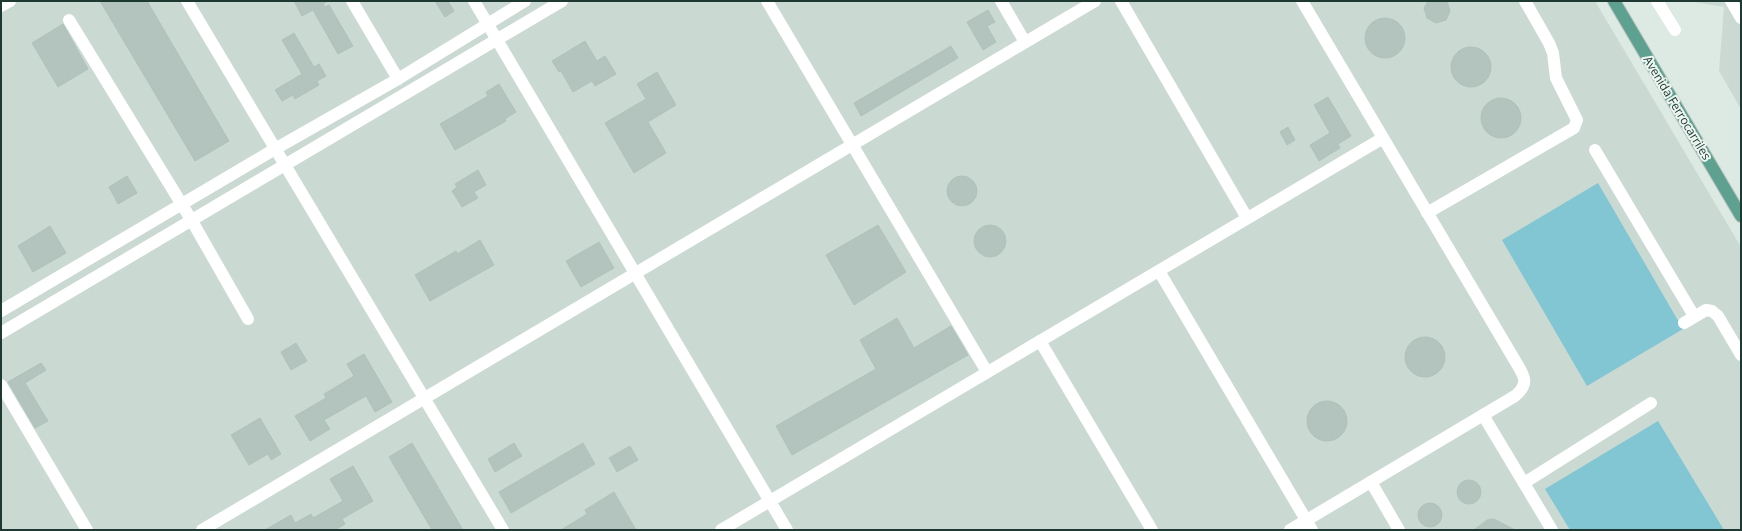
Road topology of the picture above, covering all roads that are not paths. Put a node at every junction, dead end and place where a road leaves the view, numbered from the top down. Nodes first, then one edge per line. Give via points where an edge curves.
1 (10, 1) edge
2 (187, 1) edge
3 (352, 1) edge
4 (474, 1) edge
5 (525, 1) edge
6 (562, 1) edge
7 (767, 1) edge
8 (1001, 1) edge
9 (1095, 1) edge
10 (1121, 1) edge
11 (1302, 1) edge
12 (1525, 1) edge
13 (1614, 1) edge
14 (1657, 1) edge
15 (1731, 1) edge
16 (1, 6) edge
17 (1741, 18) edge
18 (69, 20) dead end
19 (487, 24) junction
20 (1675, 30) dead end
21 (497, 40) junction
22 (1025, 42) junction
23 (398, 79) junction
24 (1383, 138) junction
25 (852, 145) junction
26 (275, 149) junction
27 (1595, 150) dead end
28 (284, 165) junction
29 (181, 205) junction
30 (1427, 213) junction
31 (1741, 216) edge
32 (1247, 218) junction
33 (192, 221) junction
34 (1159, 270) junction
35 (64, 274) junction
36 (635, 274) junction
37 (73, 291) junction
38 (1, 311) edge
39 (1694, 316) junction
40 (248, 319) dead end
41 (1684, 322) dead end
42 (1, 333) edge
43 (1040, 341) junction
44 (1741, 355) edge
45 (987, 372) junction
46 (1, 384) edge
47 (423, 399) junction
48 (1651, 403) dead end
49 (1483, 415) junction
50 (1371, 482) junction
51 (1524, 483) junction
52 (770, 501) junction
53 (1309, 525) edge
54 (87, 530) edge
55 (202, 530) edge
56 (503, 530) edge
57 (721, 530) edge
58 (787, 530) edge
59 (1152, 530) edge
60 (1290, 530) edge
61 (1399, 530) edge
62 (1552, 530) edge

1 - 16 street
2 - 26 street
3 - 23 street
4 - 19 street
5 - 19 street
6 - 21 street
7 - 25 street
8 - 22 street
9 - 22 street
10 - 32 street
11 - 24 street
12 - 30 street via 1553,53 1556,78 1577,120 1574,128
13 - 31 main road, Avenida Ferrocarriles
14 - 20 street
15 - 17 street
18 - 29 street
19 - 21 street
19 - 23 street
21 - 28 street
21 - 36 street
22 - 25 street
23 - 26 street
24 - 30 street
24 - 32 street
25 - 36 street
25 - 45 street
26 - 28 street
26 - 29 street
27 - 39 street
28 - 33 street
28 - 47 street
29 - 33 street
29 - 35 street
30 - 49 street via 1523,374 1521,391
32 - 34 street
33 - 37 street
33 - 40 street
34 - 43 street
34 - 53 street
35 - 37 street
35 - 38 street
36 - 47 street
36 - 52 street
37 - 42 street
39 - 41 street
39 - 44 street via 1706,310 1712,311 1718,316
43 - 45 street
43 - 59 street
45 - 52 street
46 - 54 street
47 - 55 street
47 - 56 street
48 - 51 street
49 - 50 street
49 - 51 street
50 - 53 street
50 - 61 street
51 - 62 street
52 - 57 street
52 - 58 street
53 - 60 street

